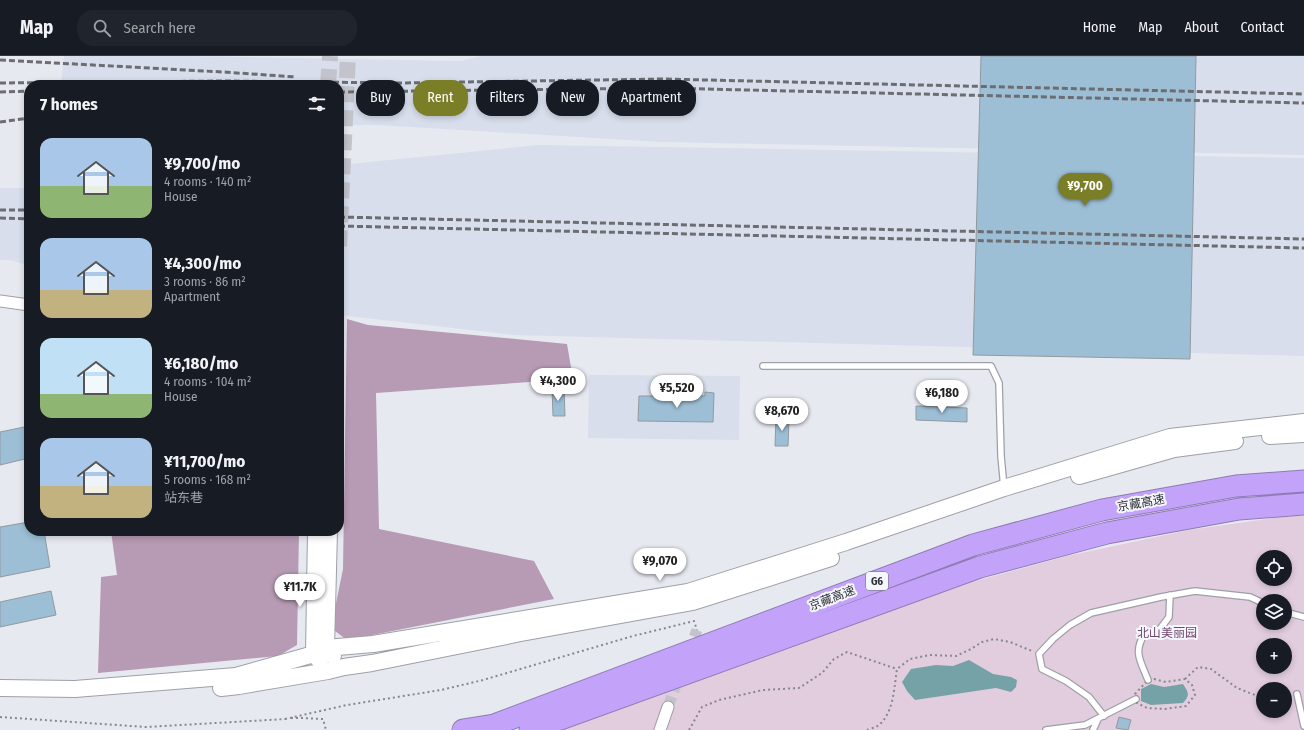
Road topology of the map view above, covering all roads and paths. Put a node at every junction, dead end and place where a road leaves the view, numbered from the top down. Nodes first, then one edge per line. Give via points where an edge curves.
1 (0, 301) edge
2 (24, 304) edge
3 (763, 366) dead end
4 (1304, 422) edge
5 (1304, 434) edge
6 (1304, 481) edge
7 (1004, 488) junction
8 (1304, 504) edge
9 (316, 536) edge
10 (329, 536) edge
11 (1170, 595) junction
12 (1256, 600) edge
13 (1292, 614) edge
14 (1304, 618) edge
15 (697, 630) dead end
16 (320, 651) junction
17 (1039, 654) junction
18 (344, 667) junction
19 (897, 669) junction
20 (328, 671) junction
21 (1185, 679) junction
22 (1148, 680) junction
23 (0, 688) edge
24 (1297, 694) dead end
25 (1256, 695) edge
26 (0, 698) edge
27 (1136, 699) junction
28 (668, 707) tunnel mouth
29 (1104, 716) junction
30 (0, 717) edge
31 (285, 719) junction
32 (1098, 719) junction
33 (1304, 726) edge
34 (326, 730) edge
35 (463, 730) edge
36 (530, 730) edge
37 (660, 730) edge
38 (689, 730) edge
39 (867, 730) edge
40 (1046, 730) edge
41 (1093, 730) edge

1 - 2 street
3 - 7 lane via 991,366 999,383 1000,456
4 - 7 main road via 1170,437
5 - 18 main road via 1174,449 1002,498 850,552 693,602
6 - 35 highway, 京藏高速 / G6 via 1236,486 1102,510 973,545 494,724
7 - 16 main road via 688,592
8 - 36 highway, 京藏高速 / G6 via 1239,509 1107,533 980,567
9 - 16 main road
10 - 16 main road
11 - 12 lane via 1215,593
11 - 17 lane via 1091,613 1070,624
11 - 22 lane via 1169,617 1160,629 1145,633 1138,649
13 - 14 lane
15 - 31 path via 694,621 483,680
16 - 18 main road
16 - 20 main road
16 - 23 main road via 236,676 76,689
17 - 19 path via 1010,642 994,639 982,642 956,656 930,655 910,659
17 - 29 lane via 1042,669 1089,697
18 - 20 main road
19 - 38 path via 847,652 834,659 822,673 799,688 763,690 719,700 702,707
19 - 39 path via 886,716 876,727
20 - 26 main road via 238,686 87,699
21 - 22 path via 1166,682
21 - 25 path via 1198,668 1211,669 1237,688
21 - 27 path via 1192,685 1195,695 1186,706 1146,708 1137,703
22 - 27 path via 1135,694
24 - 33 lane
27 - 29 lane
28 - 37 street
29 - 32 lane
30 - 31 path via 146,727
31 - 34 path via 322,719
32 - 40 lane via 1085,725
32 - 41 lane

